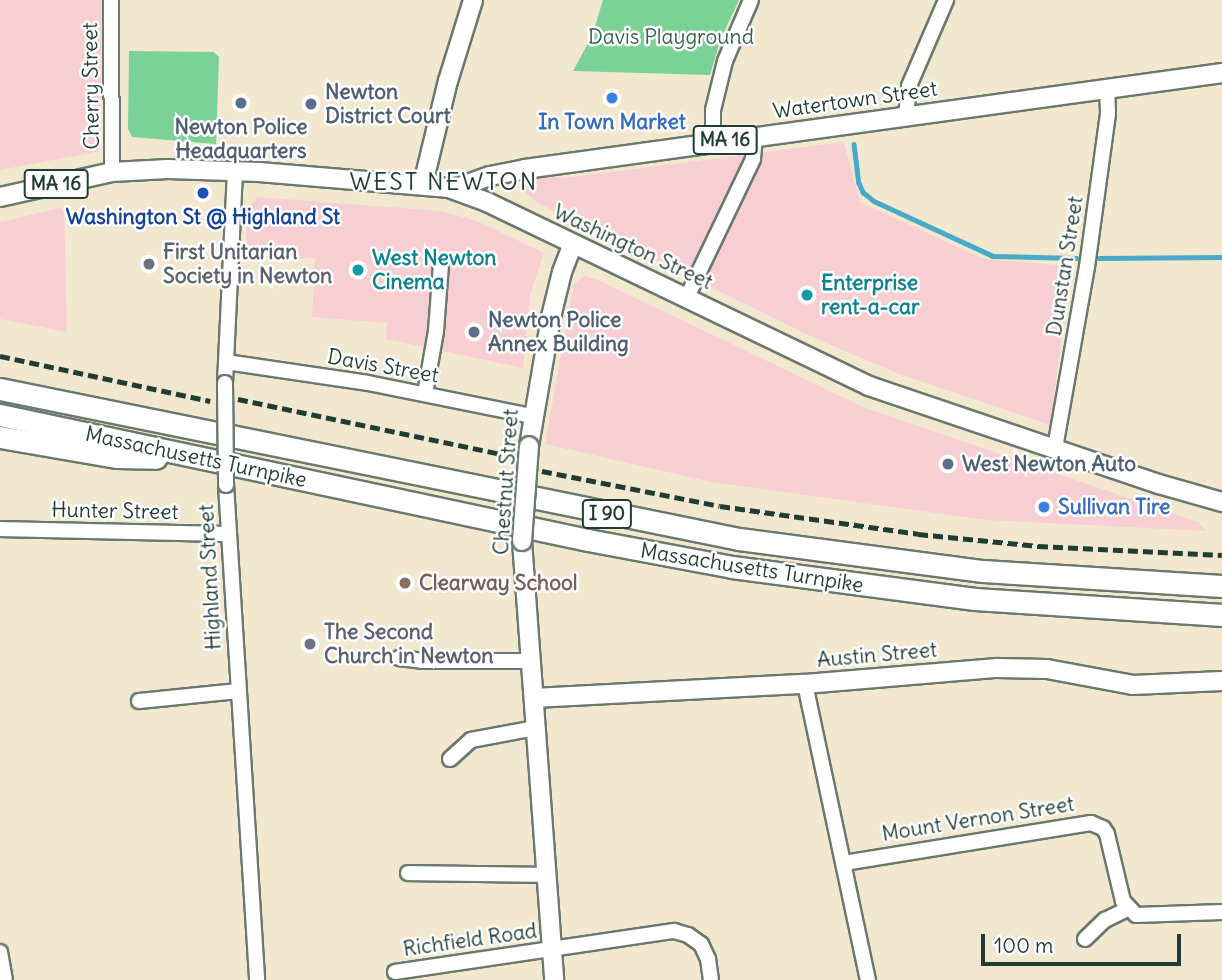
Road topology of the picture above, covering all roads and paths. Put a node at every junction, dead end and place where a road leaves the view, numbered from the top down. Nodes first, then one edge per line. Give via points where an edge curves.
1 (111, 0) edge
2 (473, 0) edge
3 (751, 0) edge
4 (946, 0) edge
5 (1222, 73) edge
6 (1107, 88) junction
7 (906, 116) junction
8 (755, 136) junction
9 (713, 142) junction
10 (235, 171) junction
11 (112, 172) junction
12 (423, 184) junction
13 (454, 190) junction
14 (0, 197) edge
15 (573, 244) junction
16 (441, 264) dead end
17 (687, 298) junction
18 (226, 362) junction
19 (0, 388) edge
20 (425, 394) junction
21 (0, 415) edge
22 (532, 416) junction
23 (0, 436) edge
24 (1055, 448) junction
25 (207, 459) junction
26 (1222, 502) edge
27 (0, 529) edge
28 (229, 534) junction
29 (1222, 586) edge
30 (1222, 614) edge
31 (399, 658) dead end
32 (531, 661) junction
33 (1222, 681) edge
34 (805, 684) junction
35 (238, 691) junction
36 (534, 698) junction
37 (139, 701) dead end
38 (536, 728) junction
39 (450, 760) dead end
40 (844, 863) junction
41 (408, 873) dead end
42 (546, 875) junction
43 (1128, 909) junction
44 (1222, 912) edge
45 (1085, 939) dead end
46 (551, 950) junction
47 (0, 953) edge
48 (395, 972) dead end
49 (5, 980) edge
50 (257, 980) edge
51 (554, 980) edge
52 (711, 980) edge
53 (868, 980) edge

1 - 11 street, Cherry Street
2 - 12 main road
3 - 9 street via 725,61 713,110
4 - 7 street via 909,86
5 - 6 main road, Watertown Street / MA 16
6 - 7 main road, Watertown Street / MA 16
6 - 24 street, Dunstan Street via 1108,113 1089,254
7 - 8 main road, Watertown Street / MA 16
8 - 9 main road, Watertown Street / MA 16
8 - 17 street via 753,159
9 - 13 main road, Watertown Street / MA 16 via 506,172
10 - 11 main road, Washington Street / MA 16
10 - 12 main road, Washington Street / MA 16
10 - 18 street, Highland Street
11 - 14 main road, Washington Street / MA 16
12 - 13 main road, Washington Street / MA 16
13 - 15 main road, Washington Street
15 - 17 main road, Washington Street
15 - 22 main road, Chestnut Street via 559,284
16 - 20 street
17 - 24 main road, Washington Street via 869,386
18 - 20 street, Davis Street
18 - 28 street, Highland Street, bridge
19 - 29 highway, Massachusetts Turnpike / I 90 via 739,539 983,571
20 - 22 street, Davis Street
21 - 25 highway, Massachusetts Turnpike / I 90
22 - 32 main road, Chestnut Street, bridge via 522,541
23 - 25 highway via 117,457
24 - 26 main road, Washington Street
25 - 30 highway, Massachusetts Turnpike / I 90 via 636,550 779,574 987,600
27 - 28 street, Hunter Street
28 - 35 street, Highland Street
31 - 32 street
32 - 36 main road, Chestnut Street
33 - 34 main road, Austin Street via 1133,685 1047,669 997,668
34 - 36 main road, Austin Street
34 - 40 street
35 - 37 street
35 - 50 street, Highland Street
36 - 38 main road, Chestnut Street
38 - 39 street via 471,740
38 - 42 main road, Chestnut Street
40 - 43 street, Mount Vernon Street via 1091,822 1107,834
40 - 53 street
41 - 42 street
42 - 46 main road, Chestnut Street
43 - 44 street via 1145,917
43 - 45 street via 1105,920
46 - 48 street, Richfield Road
46 - 51 main road, Chestnut Street
46 - 52 street, Richfield Road via 674,931 701,944
47 - 49 street

